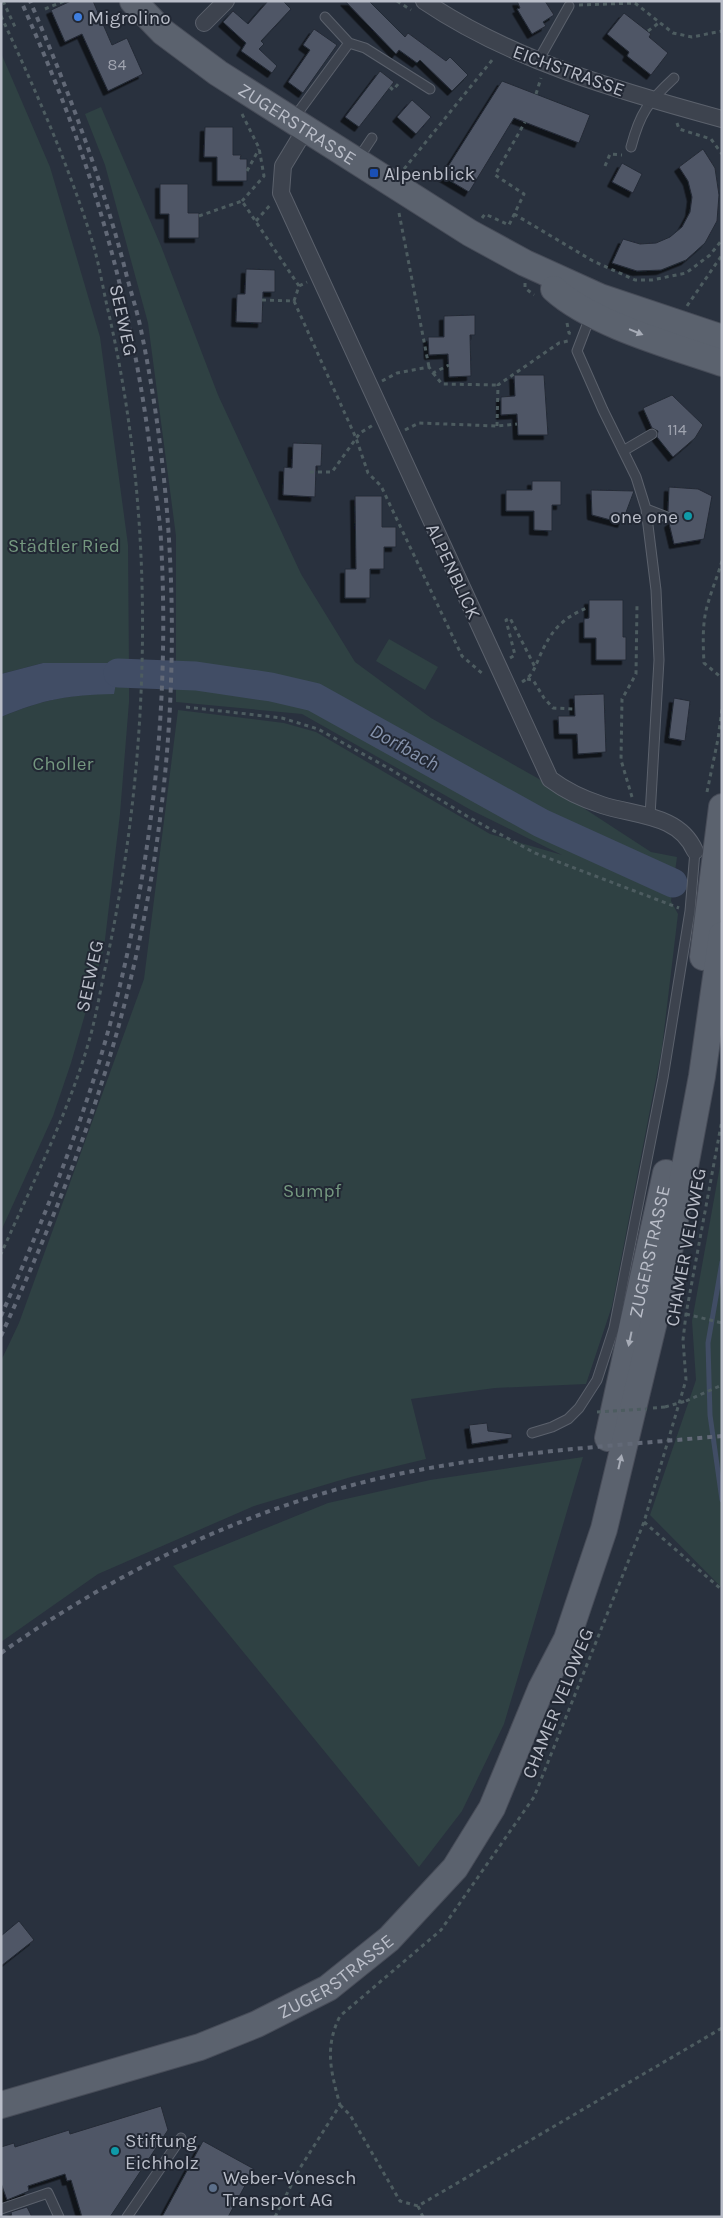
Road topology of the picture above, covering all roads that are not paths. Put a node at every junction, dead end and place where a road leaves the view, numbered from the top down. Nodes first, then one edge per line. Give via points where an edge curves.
1 (133, 1) edge
2 (226, 1) edge
3 (424, 1) edge
4 (569, 6) road end
5 (325, 18) dead end
6 (204, 23) dead end
7 (349, 43) junction
8 (538, 61) junction
9 (674, 78) dead end
10 (430, 89) dead end
11 (651, 99) junction
12 (722, 119) edge
13 (299, 124) junction
14 (372, 138) dead end
15 (631, 147) road end
16 (356, 161) junction
17 (596, 306) junction
18 (722, 338) edge
19 (722, 363) edge
20 (652, 434) dead end
21 (623, 451) junction
22 (646, 509) junction
23 (667, 517) dead end
24 (714, 801) edge
25 (644, 815) junction
26 (695, 851) joint
27 (722, 935) edge
28 (532, 1434) dead end
29 (541, 1689) junction
30 (1, 2105) edge
31 (181, 2138) dead end
32 (1, 2209) edge
33 (59, 2217) edge
34 (127, 2217) edge

1 - 13 main road, ZUGERSTRASSE via 183,48
2 - 6 street
3 - 8 street, EICHSTRASSE via 488,38
4 - 8 lane
5 - 7 lane
7 - 10 lane via 364,48
7 - 13 lane
8 - 11 street, EICHSTRASSE
9 - 11 lane
11 - 12 street, EICHSTRASSE
11 - 15 lane via 638,121
13 - 16 main road, ZUGERSTRASSE
13 - 25 street, ALPENBLICK via 283,166 281,193 511,696 530,729 550,779 581,798
14 - 16 lane
16 - 17 main road, ZUGERSTRASSE via 526,263 558,293
17 - 18 main road, ZUGERSTRASSE
17 -> 19 main road, ZUGERSTRASSE via 669,345
17 - 21 lane via 577,351
20 - 21 lane
21 - 22 lane via 636,477
22 - 23 lane
22 - 25 lane via 656,590 659,660
24 -> 29 main road, ZUGERSTRASSE via 688,1075 589,1524
25 - 26 street, ALPENBLICK via 682,830
26 - 28 lane, ZUGERSTRASSE via 690,912 663,1078 614,1328 597,1380 579,1408 560,1423
29 -> 27 main road, ZUGERSTRASSE via 567,1639 604,1529 661,1294 702,1076
29 - 30 main road, ZUGERSTRASSE via 492,1808 454,1868 389,1939 328,1988 257,2024 200,2047
31 - 34 lane
32 - 33 lane via 48,2193

